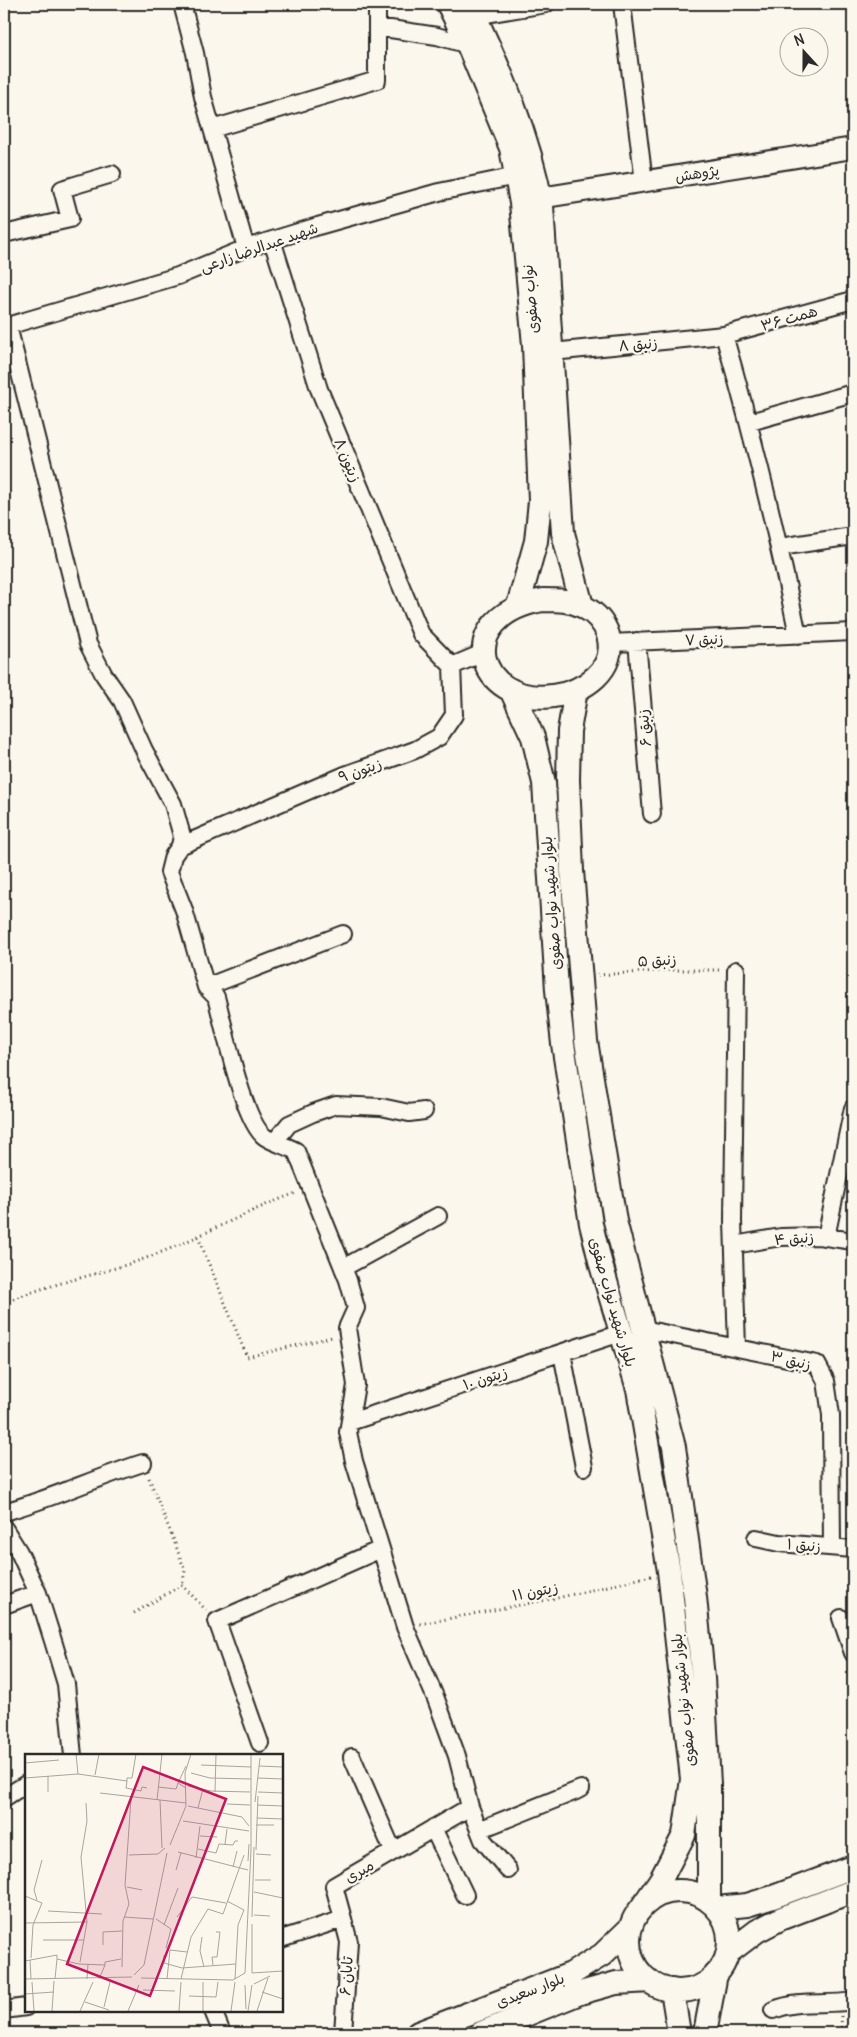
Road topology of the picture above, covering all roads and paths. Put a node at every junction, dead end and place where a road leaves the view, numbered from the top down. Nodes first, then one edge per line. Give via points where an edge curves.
1 (182, 4) edge
2 (377, 4) edge
3 (448, 4) edge
4 (546, 4) edge
5 (622, 4) edge
6 (497, 8) edge
7 (471, 10) edge
8 (377, 27) junction
9 (468, 45) junction
10 (212, 129) junction
11 (853, 148) edge
12 (112, 174) dead end
13 (516, 176) junction
14 (644, 182) junction
15 (540, 198) junction
16 (4, 234) edge
17 (272, 240) junction
18 (246, 248) junction
19 (537, 281) junction
20 (853, 300) edge
21 (6, 327) edge
22 (724, 335) junction
23 (552, 352) junction
24 (853, 393) edge
25 (750, 422) junction
26 (853, 536) edge
27 (780, 547) junction
28 (518, 606) junction
29 (582, 606) junction
30 (853, 632) edge
31 (798, 635) junction
32 (637, 642) junction
33 (610, 643) junction
34 (483, 653) junction
35 (452, 666) junction
36 (511, 690) junction
37 (576, 690) junction
38 (652, 814) dead end
39 (180, 846) junction
40 (343, 934) dead end
41 (736, 970) joint
42 (579, 976) junction
43 (206, 987) junction
44 (853, 1108) edge
45 (424, 1111) dead end
46 (275, 1141) junction
47 (311, 1187) junction
48 (438, 1216) dead end
49 (198, 1237) junction
50 (826, 1237) junction
51 (853, 1241) edge
52 (734, 1245) junction
53 (343, 1268) junction
54 (4, 1304) edge
55 (643, 1329) junction
56 (348, 1334) junction
57 (621, 1334) junction
58 (737, 1348) junction
59 (562, 1353) junction
60 (648, 1387) junction
61 (350, 1422) junction
62 (142, 1463) joint
63 (584, 1467) dead end
64 (4, 1512) edge
65 (4, 1528) edge
66 (756, 1538) dead end
67 (832, 1548) junction
68 (381, 1549) junction
69 (853, 1549) edge
70 (668, 1571) junction
71 (182, 1585) junction
72 (38, 1594) junction
73 (4, 1605) edge
74 (134, 1613) dead end
75 (841, 1618) dead end
76 (217, 1621) junction
77 (405, 1627) junction
78 (853, 1653) edge
79 (260, 1743) dead end
80 (72, 1754) edge
81 (352, 1757) dead end
82 (25, 1785) edge
83 (581, 1789) dead end
84 (4, 1798) edge
85 (470, 1807) junction
86 (433, 1828) junction
87 (479, 1830) junction
88 (393, 1851) junction
89 (853, 1867) edge
90 (508, 1870) dead end
91 (853, 1891) edge
92 (465, 1895) dead end
93 (713, 1904) junction
94 (642, 1907) junction
95 (342, 1919) junction
96 (630, 1928) junction
97 (282, 1939) edge
98 (728, 1953) junction
99 (716, 1974) junction
100 (650, 1981) junction
101 (672, 1990) junction
102 (853, 2001) edge
103 (25, 2007) edge
104 (4, 2010) edge
105 (772, 2010) dead end
106 (212, 2012) edge
107 (222, 2033) edge
108 (342, 2033) edge
109 (418, 2033) edge
110 (481, 2033) edge
111 (679, 2033) edge
112 (705, 2033) edge

1 - 10 street
2 - 8 street
3 - 9 main road, نواب صفوی
4 - 6 street
5 - 14 street
6 - 7 street
7 - 15 main road, نواب صفوی via 528,145
8 - 9 street via 437,36
8 - 10 street via 377,80
9 - 13 main road, نواب صفوی via 511,148
10 - 18 street
11 - 14 street, پژوهش
12 - 16 street via 62,189 70,219
13 - 17 street, شهید عبدالرضا زارعی via 439,192
13 - 19 main road, نواب صفوی
14 - 15 street, پژوهش
15 - 19 main road, نواب صفوی
17 - 18 street, شهید عبدالرضا زارعی
17 - 35 street, زیتون ۸ via 319,389 421,634
18 - 21 street, شهید عبدالرضا زارعی via 178,276
19 - 23 main road, نواب صفوی
19 - 28 main road, نواب صفوی via 534,345 540,501 536,541
20 - 22 street, همت ۳۶
21 - 39 street via 88,644 122,701 173,804 182,836
22 - 23 street, زنبق ۸
22 - 25 street
23 - 29 main road, نواب صفوی via 563,533
24 - 25 street
25 - 27 street
26 - 27 street
27 - 31 street
28 - 29 main road via 543,600
28 - 34 main road via 493,623 485,637
29 - 33 main road via 596,614 606,627
30 - 31 street, زنبق ۷
31 - 32 street, زنبق ۷
32 - 33 street, زنبق ۷
32 - 38 street, زنبق ۶
33 - 37 main road via 608,659 600,673
34 - 35 street
34 - 36 main road via 488,669 498,682
35 - 39 street, زیتون ۹ via 454,714 439,737 415,750 345,775
36 - 37 main road via 551,696
36 - 57 main road, بلوار شهید نواب صفوی via 533,737 544,783 556,990 563,1044 591,1224
37 - 42 main road, بلوار شهید نواب صفوی via 569,730 568,780
39 - 43 street via 173,856 169,872 184,910
40 - 43 street
41 - 42 path, زنبق ۵
41 - 52 street
42 - 55 main road, بلوار شهید نواب صفوی via 586,1041 615,1221
43 - 46 street via 216,997 254,1124 265,1137
44 - 50 street
45 - 46 street via 409,1113 381,1107 336,1105 289,1124
46 - 47 street via 296,1151
47 - 49 path via 259,1206
47 - 53 street
48 - 53 street
49 - 54 path via 136,1262
49 - 56 path via 247,1357
50 - 51 street, زنبق ۴
50 - 52 street, زنبق ۴ via 781,1237
52 - 58 street
53 - 56 street via 356,1308 347,1328
55 - 58 street, زنبق ۳
55 - 60 main road, بلوار شهید نواب صفوی
56 - 61 street via 356,1385
57 - 59 street, زیتون ۱۰
57 - 60 main road, بلوار شهید نواب صفوی
58 - 67 street, زنبق ۳ via 817,1364 826,1381 831,1415
59 - 61 street, زیتون ۱۰
59 - 63 street
60 - 70 main road, بلوار شهید نواب صفوی
60 - 93 main road, بلوار شهید نواب صفوی via 674,1447 695,1597 703,1678
61 - 68 street via 348,1432 354,1462
62 - 64 street
62 - 71 path via 185,1571
65 - 72 street
66 - 67 street, زنبق ۱
67 - 69 street, زنبق ۱
68 - 76 street
68 - 77 street
70 - 77 path, زیتون ۱۱ via 558,1598
70 - 94 main road, بلوار شهید نواب صفوی via 692,1779 684,1835
71 - 74 path
71 - 76 path
72 - 73 street
72 - 80 street via 66,1684
75 - 78 street
76 - 79 street
77 - 85 street via 457,1756
81 - 88 street
82 - 84 street
83 - 87 street
85 - 86 street, میری
85 - 87 street
86 - 88 street, میری
86 - 92 street
87 - 90 street via 483,1840
88 - 95 street, میری via 334,1886
89 - 93 main road via 747,1905
91 - 98 main road via 782,1918 757,1931
93 - 94 main road via 698,1894 674,1890 662,1893
93 - 98 main road via 728,1929
94 - 96 main road
95 - 97 street
95 - 108 street, تابان ۶ via 349,1942
96 - 100 main road via 632,1958
96 - 109 main road, بلوار سعیدی via 602,1955 571,1974
98 - 99 main road
99 - 101 main road via 696,1988
99 - 112 main road
100 - 101 main road
100 - 110 main road, بلوار سعیدی via 616,1983 580,1992
101 - 111 main road
102 - 105 street via 787,2005
103 - 104 street
106 - 107 street

